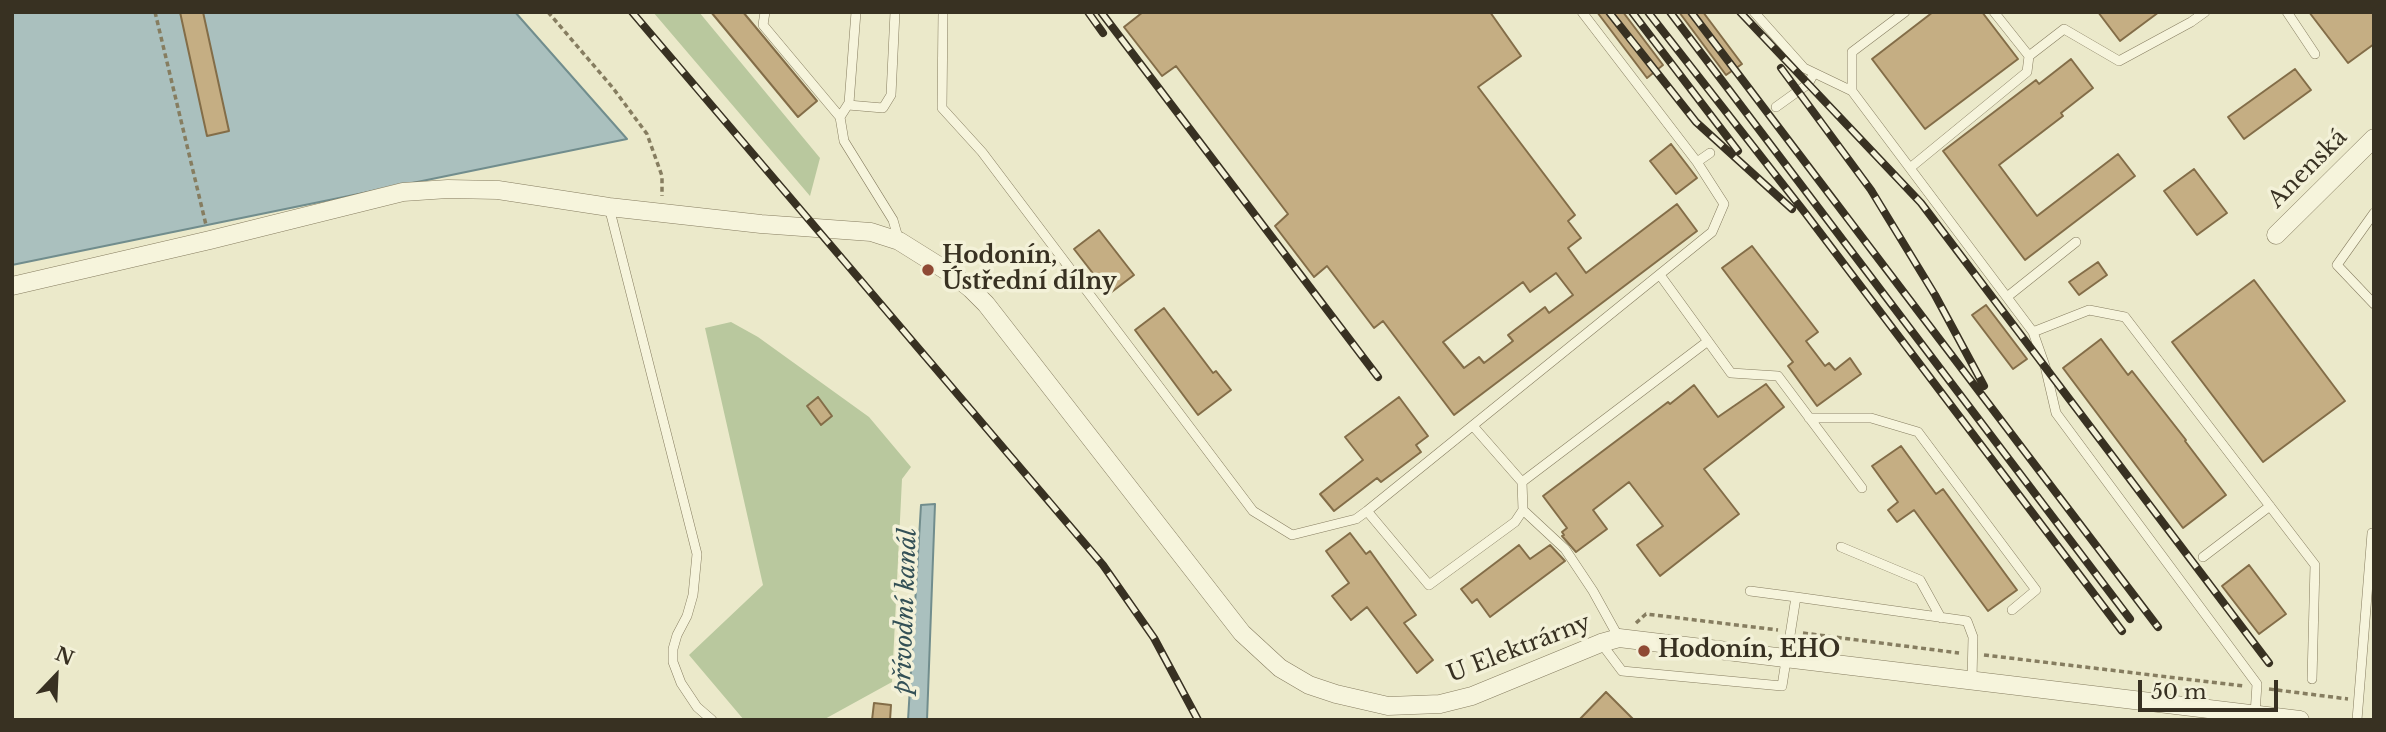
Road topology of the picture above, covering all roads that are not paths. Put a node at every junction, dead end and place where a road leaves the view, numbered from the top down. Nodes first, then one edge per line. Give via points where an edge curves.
1 (765, 12) edge
2 (856, 12) edge
3 (895, 12) edge
4 (943, 12) edge
5 (1582, 12) edge
6 (1754, 12) edge
7 (1905, 12) edge
8 (1994, 12) edge
9 (2205, 12) edge
10 (2287, 12) edge
11 (2315, 54) dead end
12 (2029, 56) junction
13 (1814, 73) junction
14 (1853, 90) junction
15 (848, 105) junction
16 (1776, 107) dead end
17 (840, 117) junction
18 (2374, 138) edge
19 (1710, 153) dead end
20 (1697, 162) junction
21 (1910, 168) junction
22 (609, 207) junction
23 (2374, 213) edge
24 (2276, 235) dead end
25 (899, 241) junction
26 (2076, 242) dead end
27 (1660, 275) junction
28 (12, 286) edge
29 (2007, 297) junction
30 (2374, 304) edge
31 (2033, 332) junction
32 (1709, 341) junction
33 (1809, 418) junction
34 (1473, 426) junction
35 (1522, 482) junction
36 (1863, 488) dead end
37 (2270, 506) junction
38 (1523, 510) junction
39 (1367, 511) junction
40 (2372, 533) dead end
41 (1842, 547) dead end
42 (2203, 557) dead end
43 (1750, 591) dead end
44 (1796, 597) junction
45 (2012, 610) dead end
46 (1941, 618) junction
47 (1610, 641) junction
48 (1786, 659) junction
49 (2312, 678) dead end
50 (1972, 680) junction
51 (1403, 713) edge
52 (2255, 714) junction
53 (712, 720) edge
54 (2300, 720) edge
55 (2357, 720) edge

1 - 17 lane via 763,25
2 - 15 lane
3 - 15 lane via 891,95 883,108
4 - 39 lane via 942,108 982,152 1253,511 1293,536 1356,519
5 - 20 lane
6 - 13 lane via 1804,68
7 - 14 lane via 1852,52
8 - 12 lane
9 - 12 lane via 2119,61 2064,29
10 - 11 lane
12 - 21 lane via 2027,72
13 - 14 lane
13 - 16 lane via 1808,84
14 - 21 lane
15 - 17 lane
17 - 25 lane via 844,141 893,219
18 - 24 street, Anenská
19 - 20 lane
20 - 27 lane via 1724,204 1712,232
21 - 29 lane
22 - 25 street, U Elektrárny via 871,232
22 - 28 street, U Elektrárny via 498,190 403,192
22 - 53 lane via 697,554 693,595 677,635 673,662 697,707
23 - 30 lane via 2337,265
25 - 51 street, U Elektrárny via 955,276 986,304 1242,633 1261,651 1309,685
26 - 29 lane
27 - 32 lane
27 - 34 lane
29 - 31 lane
31 - 37 lane via 2089,310 2125,317
31 - 52 lane via 2056,414 2257,684
32 - 33 lane via 1731,373 1778,376
32 - 35 lane
33 - 36 lane
33 - 45 lane via 1871,418 1918,432 2036,590
34 - 35 lane
34 - 39 lane
35 - 38 lane
37 - 42 lane
37 - 49 lane via 2315,565
38 - 39 lane via 1516,522 1429,585
38 - 47 lane via 1565,549 1593,591
40 - 55 lane
41 - 46 lane via 1920,580
43 - 44 lane
44 - 46 lane
44 - 48 lane
46 - 50 lane via 1967,621 1973,637
47 - 48 street, U Elektrárny
47 - 48 lane via 1622,671 1782,686
47 - 51 street, U Elektrárny via 1472,696
48 - 50 street, U Elektrárny
50 - 52 street, U Elektrárny
52 - 54 street, U Elektrárny

